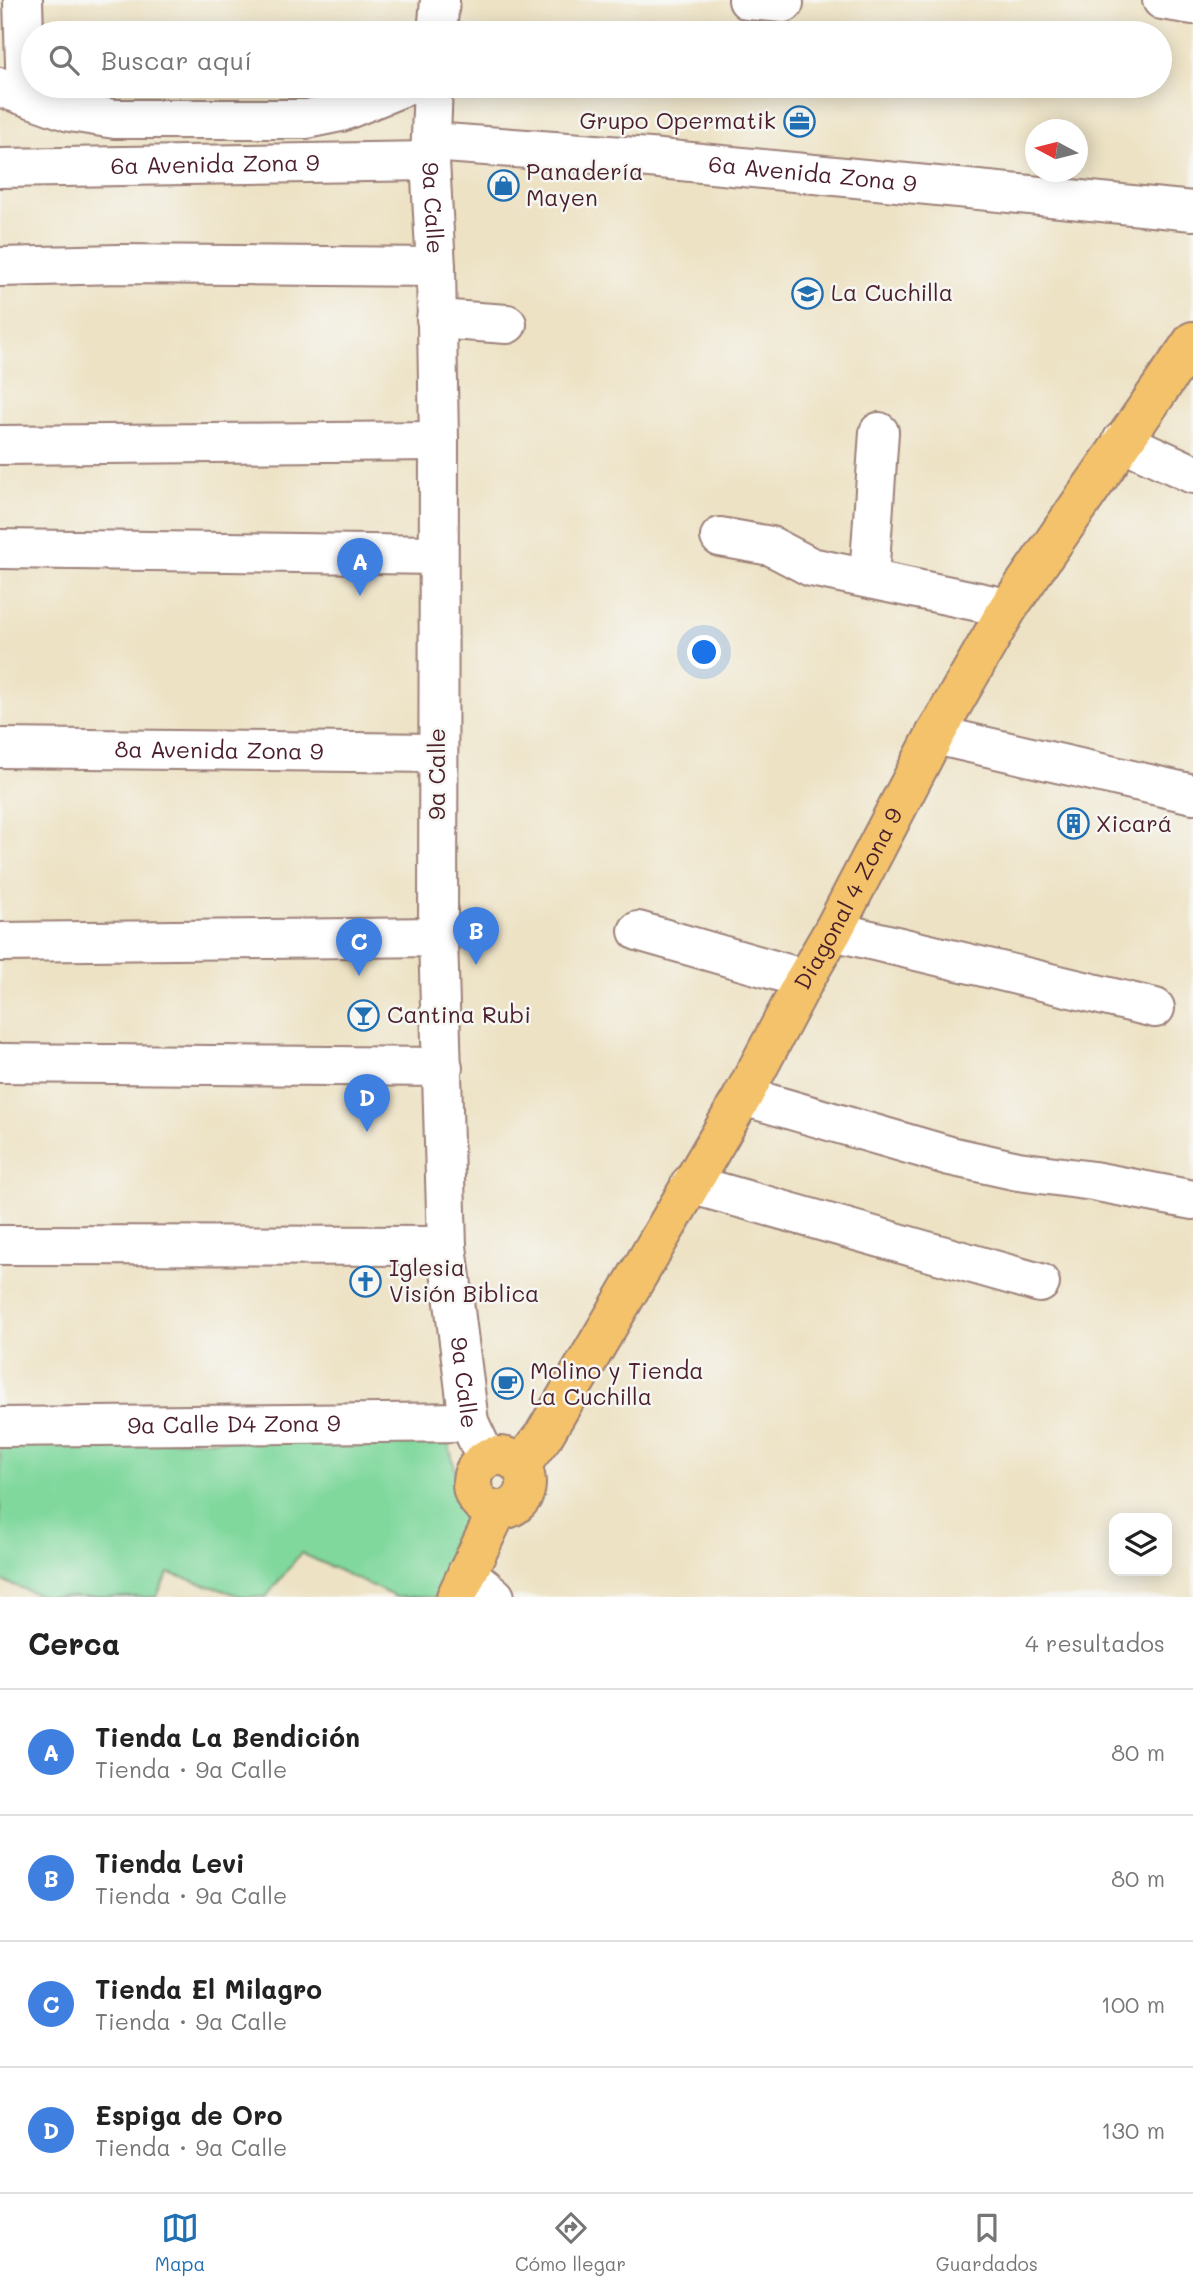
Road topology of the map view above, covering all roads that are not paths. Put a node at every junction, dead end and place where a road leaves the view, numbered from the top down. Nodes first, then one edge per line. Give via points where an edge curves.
1 (23, 0) edge
2 (440, 0) edge
3 (1162, 0) edge
4 (1193, 5) edge
5 (438, 21) edge
6 (13, 92) edge
7 (30, 98) edge
8 (375, 98) edge
9 (432, 98) edge
10 (430, 151) junction
11 (0, 168) edge
12 (1193, 211) edge
13 (0, 267) edge
14 (436, 267) junction
15 (436, 319) junction
16 (507, 324) dead end
17 (1193, 341) edge
18 (879, 432) dead end
19 (439, 441) junction
20 (1122, 441) junction
21 (0, 445) edge
22 (1193, 474) edge
23 (720, 537) dead end
24 (0, 549) edge
25 (438, 555) junction
26 (869, 578) junction
27 (1008, 608) junction
28 (935, 735) junction
29 (0, 748) edge
30 (437, 754) junction
31 (1193, 794) edge
32 (833, 931) junction
33 (638, 932) dead end
34 (438, 937) junction
35 (0, 942) edge
36 (805, 979) junction
37 (1155, 1008) dead end
38 (0, 1063) edge
39 (443, 1067) junction
40 (743, 1096) junction
41 (690, 1184) junction
42 (1193, 1200) edge
43 (0, 1245) edge
44 (447, 1246) junction
45 (1040, 1283) dead end
46 (469, 1422) junction
47 (0, 1427) edge
48 (503, 1462) junction
49 (473, 1589) edge

1 - 6 street
2 - 5 street
3 - 4 street
7 - 8 street via 70,112 115,119 307,119
9 - 10 street, 9a Calle
10 - 11 street, 6a Avenida Zona 9
10 - 12 street, 6a Avenida Zona 9 via 650,158
10 - 14 street, 9a Calle
13 - 14 street
14 - 15 street, 9a Calle
15 - 16 street
15 - 19 street, 9a Calle
17 - 20 main road, Diagonal 4 Zona 9
18 - 26 street
19 - 21 street
19 - 25 street, 9a Calle
20 - 22 street
20 - 27 main road, Diagonal 4 Zona 9
23 - 26 street via 771,547 811,567
24 - 25 street
25 - 30 street, 9a Calle
26 - 27 street
27 - 28 main road, Diagonal 4 Zona 9
28 - 31 street
28 - 32 main road, Diagonal 4 Zona 9
29 - 30 street, 8a Avenida Zona 9
30 - 34 street, 9a Calle
32 - 36 main road, Diagonal 4 Zona 9
32 - 37 street
33 - 36 street
34 - 35 street
34 - 39 street, 9a Calle
36 - 40 main road, Diagonal 4 Zona 9
38 - 39 street
39 - 44 street, 9a Calle
40 - 41 main road, Diagonal 4 Zona 9
40 - 42 street via 950,1156
41 - 45 street
41 - 48 main road, Diagonal 4 Zona 9 via 544,1435
43 - 44 street
44 - 46 street, 9a Calle
46 - 47 street, 9a Calle D4 Zona 9
46 - 48 street, 9a Calle
48 - 49 main road via 527,1482 521,1500 497,1511

